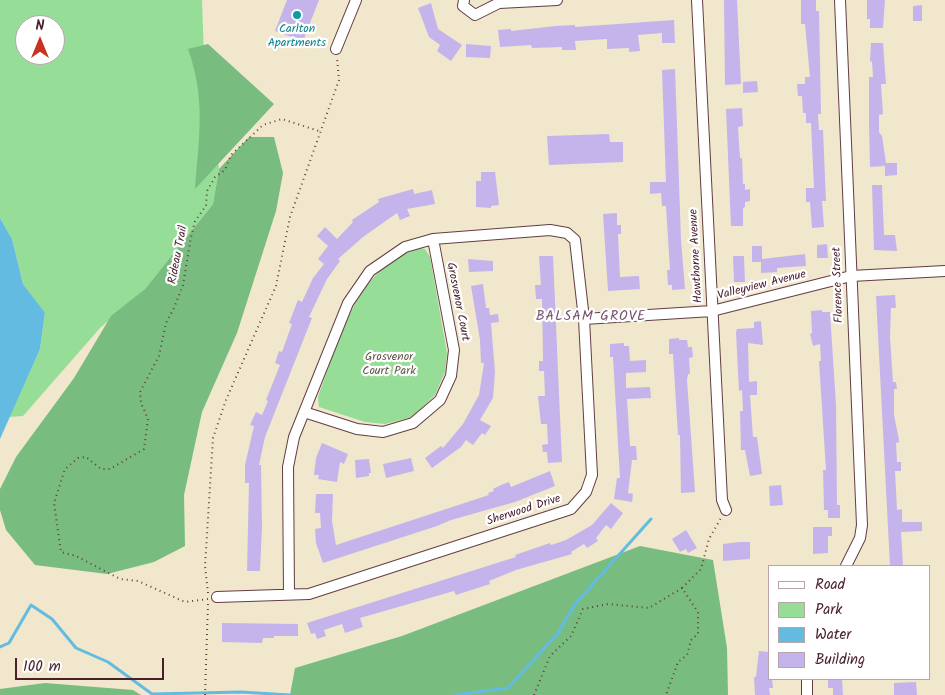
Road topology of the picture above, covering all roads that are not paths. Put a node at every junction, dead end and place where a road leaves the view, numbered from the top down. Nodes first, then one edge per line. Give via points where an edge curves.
1 (356, 0) edge
2 (464, 0) edge
3 (557, 0) edge
4 (697, 0) edge
5 (840, 0) edge
6 (336, 49) road end
7 (433, 239) junction
8 (945, 271) edge
9 (851, 276) junction
10 (712, 311) junction
11 (584, 319) junction
12 (304, 412) junction
13 (726, 510) road end
14 (846, 565) edge
15 (289, 594) junction
16 (213, 598) road end
17 (806, 680) edge
18 (807, 695) edge

1 - 6 street
2 - 3 street via 463,6 475,14 499,3
4 - 10 street, Hawthorne Avenue
5 - 9 street, Florence Street
7 - 11 street, Sherwood Drive via 550,230 567,234 575,240
7 - 12 street via 405,247 370,272 348,303
7 - 12 street, Grosvenor Court via 454,350 451,376 440,400 413,424 383,432 357,429
8 - 9 street, Valleyview Avenue
9 - 10 street, Valleyview Avenue
9 - 14 street, Florence Street via 862,525 860,538
10 - 11 street, Valleyview Avenue
10 - 13 street, Hawthorne Avenue via 722,500
11 - 15 street, Sherwood Drive via 592,475 586,492 571,509 309,594
12 - 15 street via 294,437 288,467
15 - 16 street, Sherwood Drive
17 - 18 street

